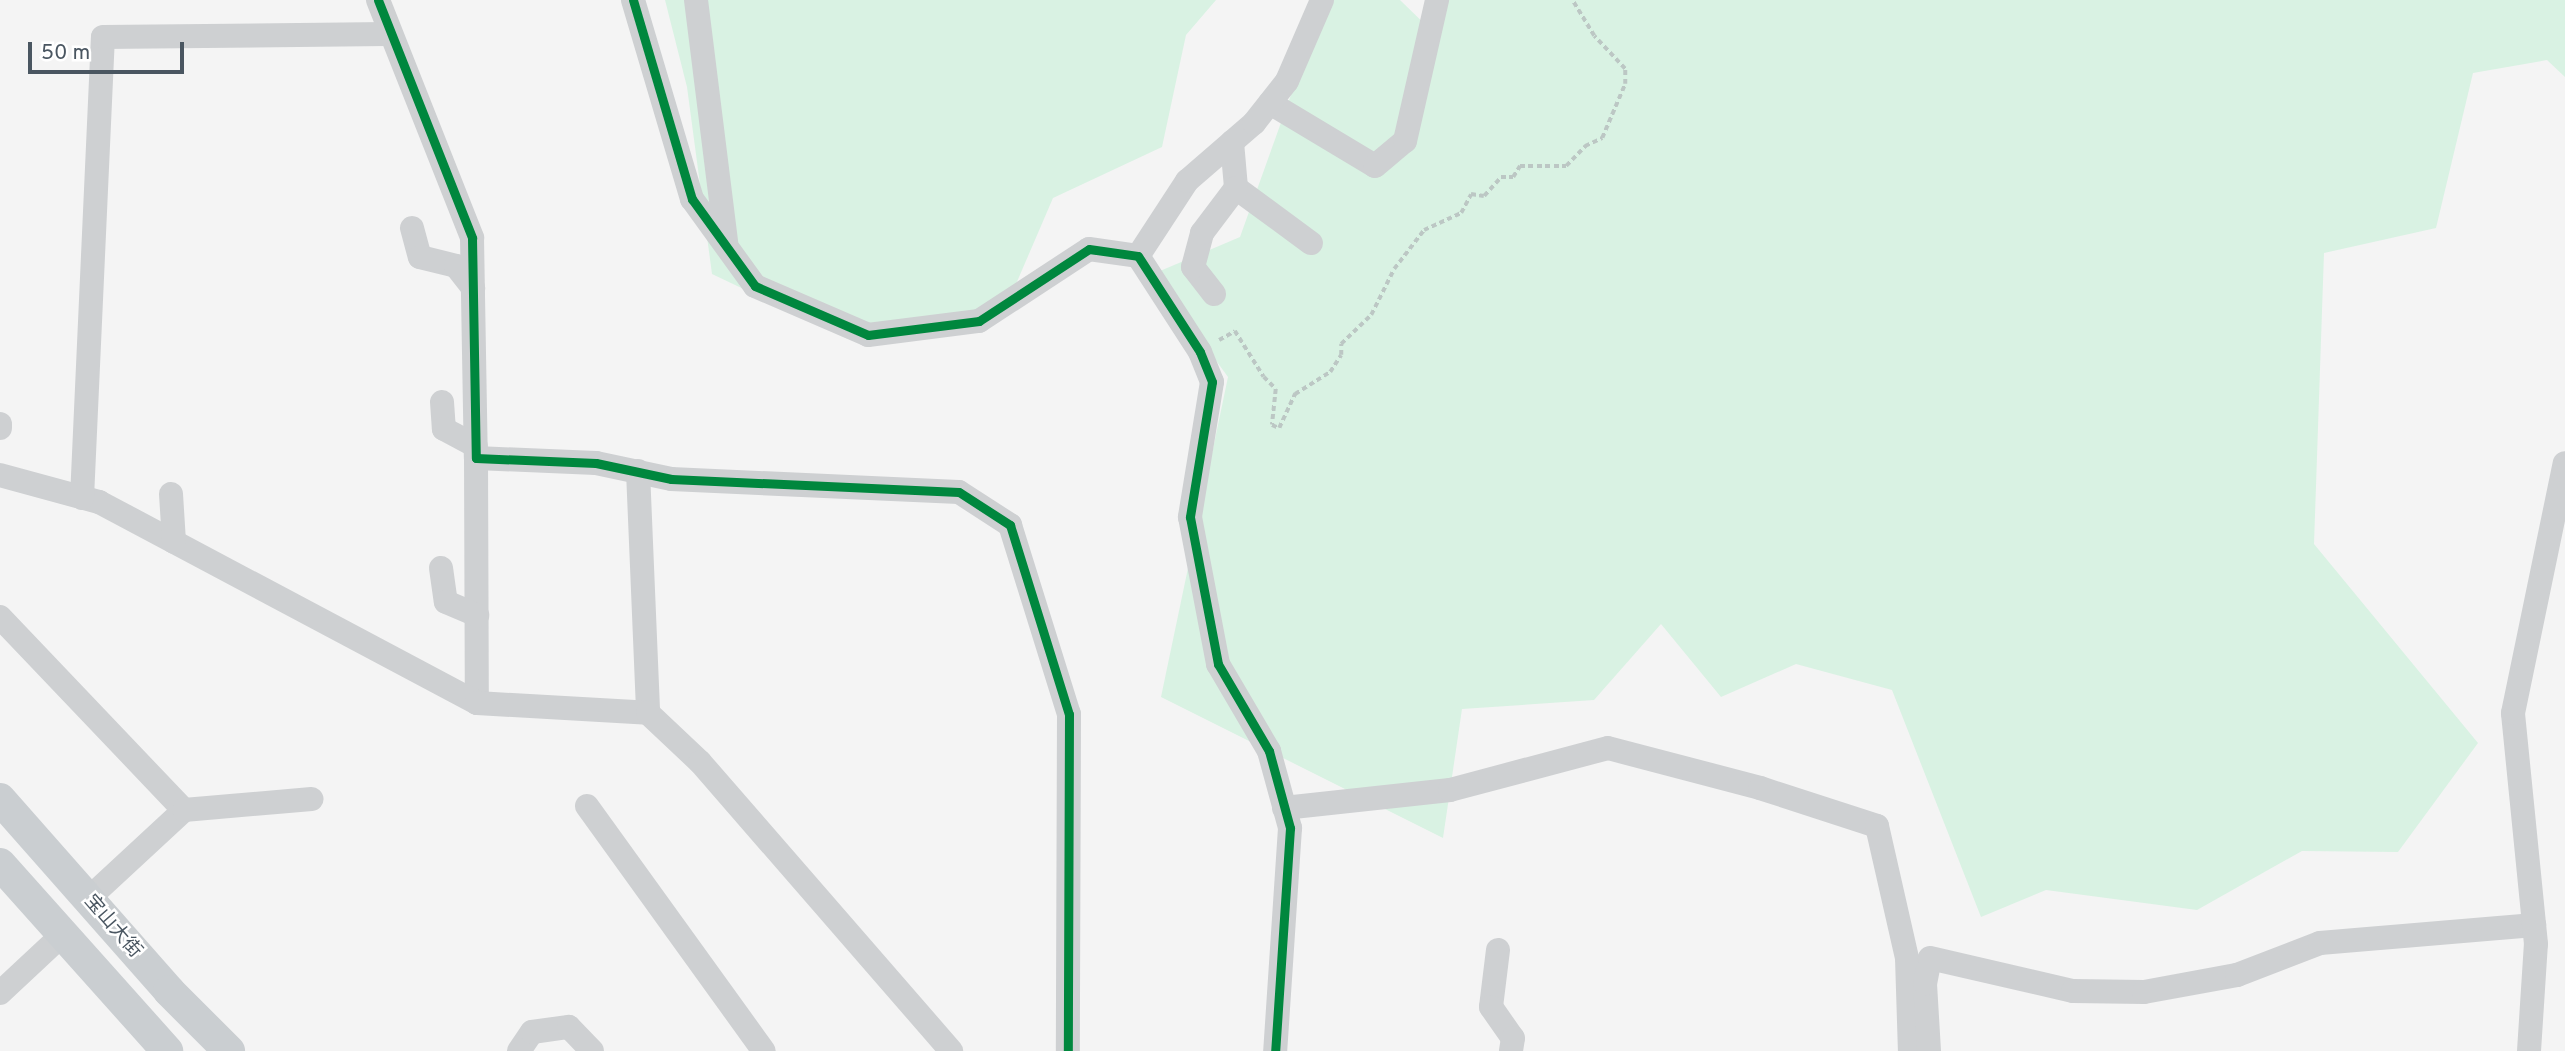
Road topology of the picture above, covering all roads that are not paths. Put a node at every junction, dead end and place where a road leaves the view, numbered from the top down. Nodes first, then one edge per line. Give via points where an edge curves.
1 (378, 0) edge
2 (633, 0) edge
3 (696, 0) edge
4 (1322, 0) edge
5 (1437, 0) edge
6 (387, 34) junction
7 (1270, 103) junction
8 (1233, 142) junction
9 (1236, 188) junction
10 (412, 228) dead end
11 (1311, 243) dead end
12 (726, 247) junction
13 (1138, 256) junction
14 (473, 288) junction
15 (1214, 294) dead end
16 (442, 402) dead end
17 (476, 452) junction
18 (2565, 463) edge
19 (638, 471) junction
20 (0, 475) edge
21 (171, 494) dead end
22 (82, 498) junction
23 (174, 542) junction
24 (441, 568) dead end
25 (477, 615) junction
26 (0, 617) edge
27 (477, 703) junction
28 (648, 713) junction
29 (0, 799) edge
30 (312, 799) dead end
31 (587, 806) dead end
32 (1284, 808) junction
33 (184, 810) junction
34 (0, 864) edge
35 (88, 899) junction
36 (2534, 925) junction
37 (62, 935) junction
38 (1498, 950) dead end
39 (0, 993) edge
40 (167, 1051) edge
41 (229, 1051) edge
42 (519, 1051) edge
43 (592, 1051) edge
44 (764, 1051) edge
45 (951, 1051) edge
46 (1069, 1051) edge
47 (1275, 1051) edge
48 (1511, 1051) edge
49 (1910, 1051) edge
50 (1929, 1051) edge
51 (2529, 1051) edge

1 - 6 street
2 - 12 street via 692,199
3 - 12 street
4 - 7 street via 1287,81
5 - 7 street via 1405,141 1375,166
6 - 14 street via 472,238
6 - 22 street via 103,37
7 - 8 street
8 - 9 street
8 - 13 street via 1187,181
9 - 11 street
9 - 15 street via 1202,233 1193,267
10 - 14 street via 420,257 456,265
12 - 13 street via 755,286 868,335 979,321 1089,249
13 - 32 street via 1200,352 1212,382 1190,517 1218,664 1269,751
14 - 17 street
16 - 17 street via 444,429
17 - 19 street
17 - 25 street
18 - 36 street via 2513,713
19 - 28 street
19 - 46 street via 671,479 959,492 1010,525 1069,715
20 - 22 street
21 - 23 street
22 - 23 street
23 - 27 street
24 - 25 street via 446,602
25 - 27 street
26 - 33 street
27 - 28 street
28 - 45 street via 700,762
29 - 35 main road, 宝山大街
30 - 33 street
31 - 44 street
32 - 47 street via 1290,828
32 - 49 street via 1450,790 1608,748 1760,788 1877,826 1907,958
33 - 35 street
34 - 37 main road
35 - 41 main road, 宝山大街
36 - 50 street via 2320,943 2237,975 2144,992 2073,991 1930,958 1926,984
36 - 51 street
37 - 39 street
37 - 40 main road
38 - 48 street via 1492,1007 1513,1038
42 - 43 street via 532,1032 569,1027

